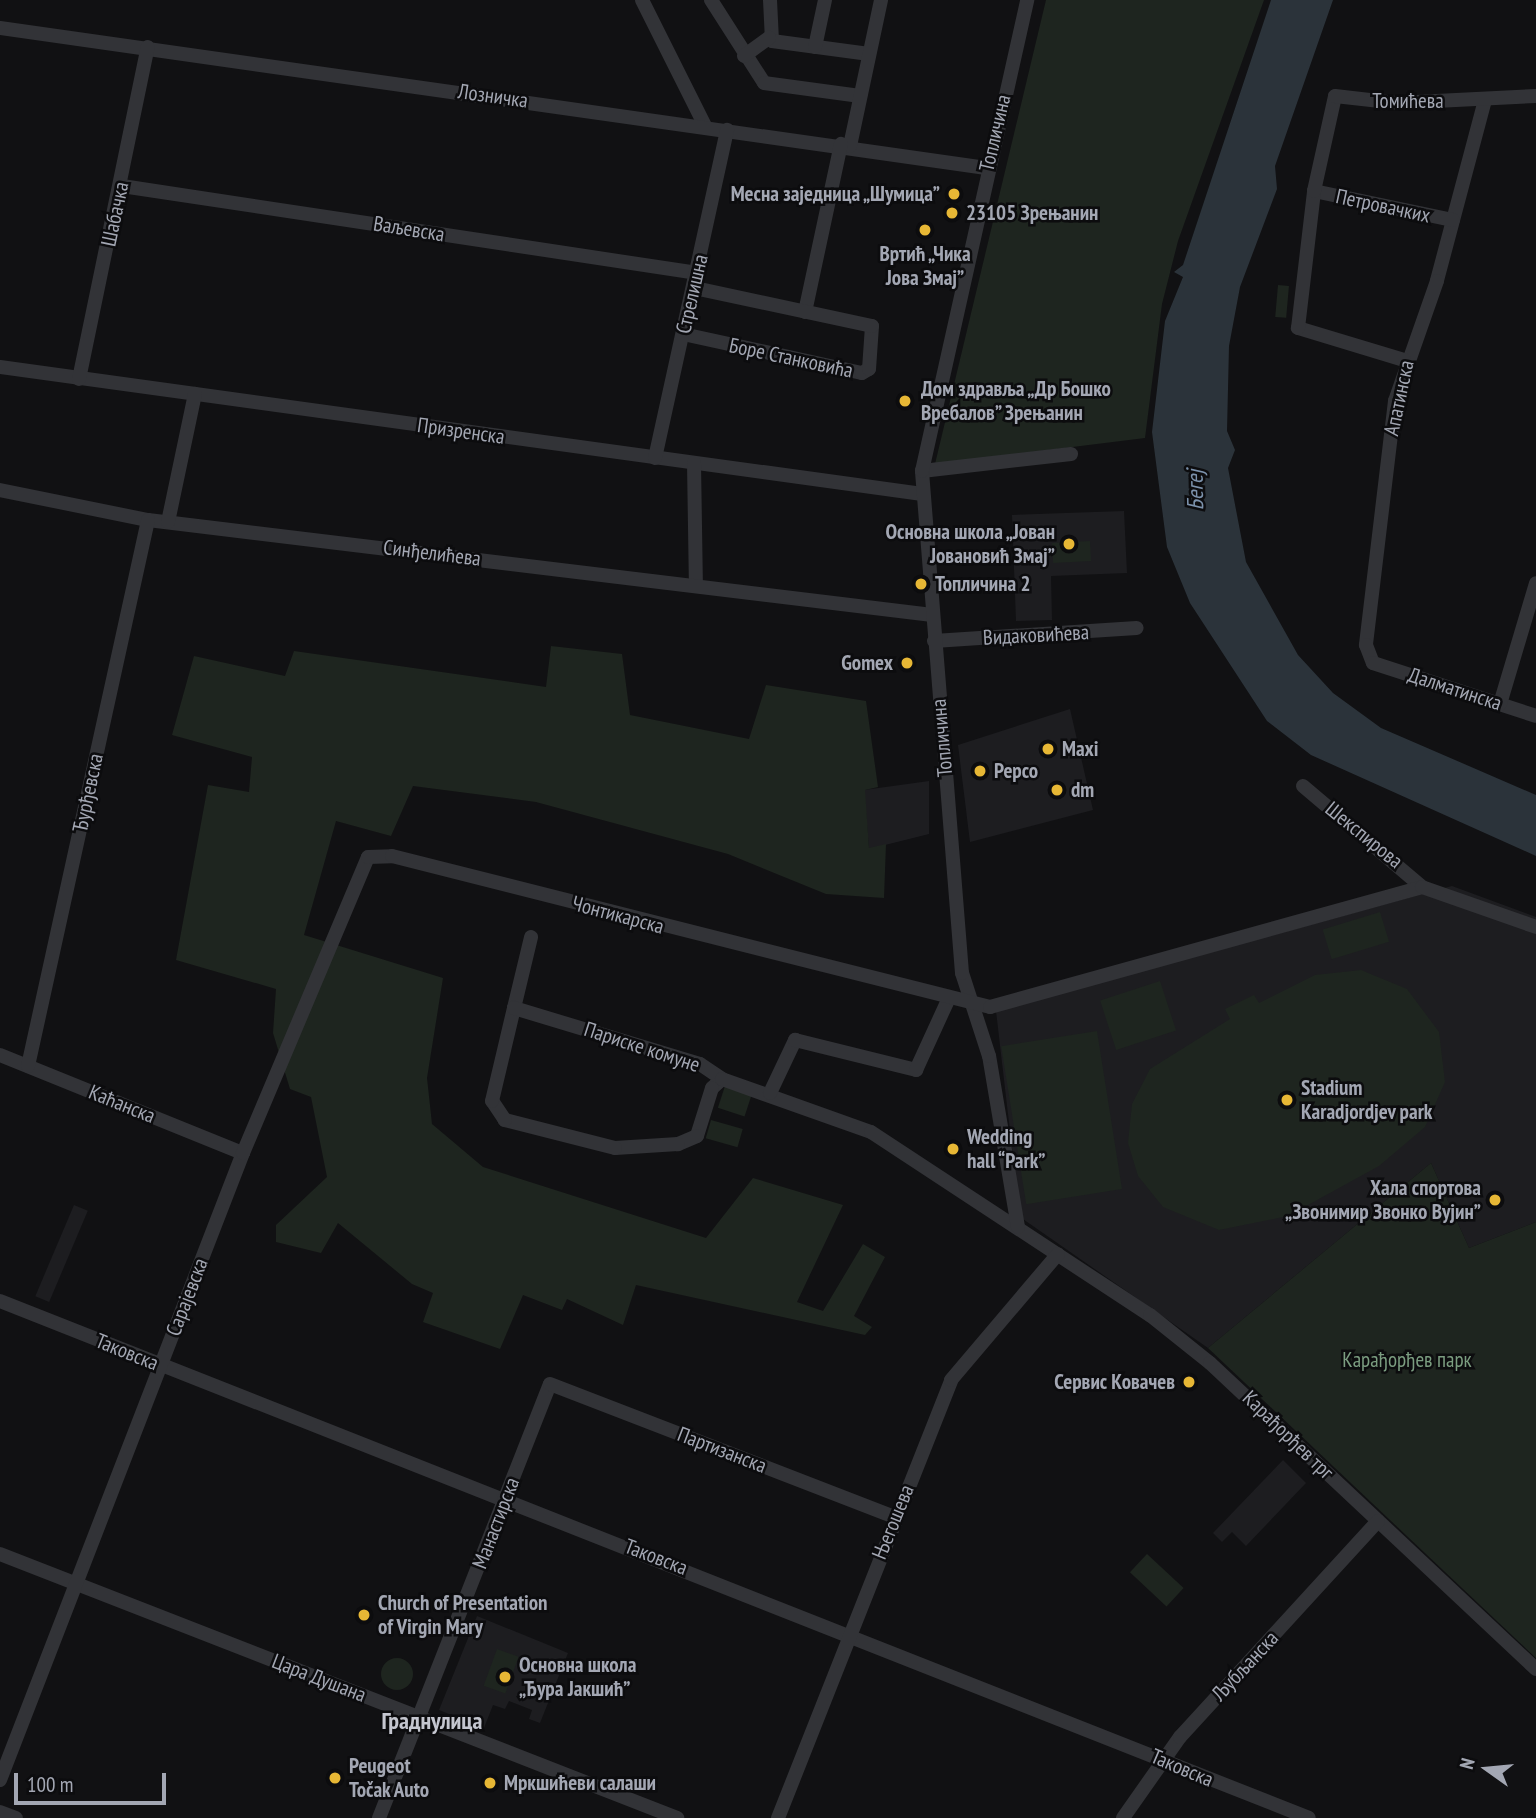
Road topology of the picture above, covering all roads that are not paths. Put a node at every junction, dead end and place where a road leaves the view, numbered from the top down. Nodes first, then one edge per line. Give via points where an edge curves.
1 (642, 0) edge
2 (710, 0) edge
3 (825, 0) edge
4 (881, 0) edge
5 (1027, 0) edge
6 (769, 2) edge
7 (0, 28) edge
8 (769, 38) junction
9 (148, 47) junction
10 (814, 47) junction
11 (869, 54) junction
12 (744, 56) junction
13 (860, 96) junction
14 (1536, 96) edge
15 (1485, 100) junction
16 (705, 126) junction
17 (727, 130) junction
18 (845, 145) junction
19 (986, 168) junction
20 (122, 186) junction
21 (1314, 191) junction
22 (1453, 220) junction
23 (697, 273) junction
24 (694, 288) junction
25 (805, 312) junction
26 (683, 334) junction
27 (1404, 360) junction
28 (0, 368) edge
29 (79, 379) junction
30 (195, 394) junction
31 (1071, 454) dead end
32 (655, 458) junction
33 (694, 463) junction
34 (922, 471) junction
35 (0, 490) edge
36 (922, 494) junction
37 (148, 520) junction
38 (168, 522) junction
39 (1536, 583) edge
40 (696, 584) junction
41 (932, 615) junction
42 (1137, 628) dead end
43 (934, 641) junction
44 (1373, 663) joint
45 (1500, 704) junction
46 (1536, 716) edge
47 (1303, 786) dead end
48 (1422, 887) junction
49 (1536, 927) edge
50 (334, 933) joint
51 (531, 937) dead end
52 (948, 1000) junction
53 (970, 1003) junction
54 (514, 1008) junction
55 (0, 1055) edge
56 (28, 1066) junction
57 (722, 1079) junction
58 (770, 1093) junction
59 (243, 1153) junction
60 (1018, 1227) junction
61 (1058, 1254) junction
62 (0, 1301) edge
63 (160, 1366) junction
64 (550, 1384) joint
65 (504, 1500) junction
66 (895, 1517) junction
67 (1378, 1521) junction
68 (0, 1554) edge
69 (78, 1584) junction
70 (849, 1633) junction
71 (1536, 1669) edge
72 (419, 1716) junction
73 (1162, 1759) junction
74 (0, 1780) edge
75 (0, 1812) edge
76 (16, 1818) edge
77 (379, 1818) edge
78 (677, 1818) edge
79 (778, 1818) edge
80 (1123, 1818) edge
81 (1309, 1818) edge

1 - 16 street
2 - 12 street
3 - 10 street
4 - 11 street
5 - 19 street, Топличина
6 - 8 street
7 - 9 street, Лозничка
8 - 10 street
8 - 12 street
9 - 16 street, Лозничка
9 - 20 street, Шабачка
10 - 11 street
11 - 13 street
12 - 13 street via 764,83
13 - 18 street
14 - 15 street, Томићева
15 - 21 street, Томићева via 1396,103 1335,96
15 - 22 street, Апатинска
16 - 17 street, Лозничка
17 - 18 street, Лозничка
17 - 23 street, Стрелишна
18 - 19 street, Лозничка
18 - 25 street
19 - 34 street, Топличина
20 - 23 street, Ваљевска
20 - 29 street, Шабачка
21 - 22 street, Петровачких
21 - 27 street, Петровачких via 1297,317 1304,335
22 - 27 street, Апатинска via 1437,281
23 - 24 street, Стрелишна
24 - 25 street, Боре Станковића
24 - 26 street, Стрелишна
25 - 26 street, Боре Станковића via 872,326 869,369 862,373
26 - 32 street, Стрелишна
27 - 44 street, Апатинска via 1366,645
28 - 29 street, Призренска
29 - 30 street, Призренска
30 - 32 street, Призренска
30 - 38 street
31 - 34 street
32 - 33 street, Призренска
33 - 36 street, Призренска
33 - 40 street
34 - 36 street, Топличина
35 - 37 street, Синђелићева
36 - 41 street, Топличина
37 - 38 street, Синђелићева
37 - 56 street, Ђурђевска
38 - 40 street, Синђелићева
39 - 45 street
40 - 41 street, Синђелићева
41 - 43 street, Топличина
42 - 43 street, Видаковићева
43 - 53 street, Топличина
44 - 45 street, Далматинска
45 - 46 street, Далматинска
47 - 48 street, Шекспирова
48 - 49 street
48 - 53 street via 1008,1005
50 - 52 street, Чонтикарска via 364,863 381,854
50 - 59 street, Сарајевска
51 - 54 street, Париске комуне
52 - 53 street
52 - 58 street via 916,1070 795,1040
53 - 60 street via 989,1056
54 - 57 street, Париске комуне via 653,1048
54 - 57 street, Париске комуне via 492,1092 494,1109 505,1120 615,1148 678,1144 704,1127 712,1088
55 - 56 street, Каћанска
56 - 59 street, Каћанска
57 - 58 street, Карађорђев трг
58 - 60 street, Карађорђев трг via 870,1132
59 - 63 street, Сарајевска
60 - 61 street, Карађорђев трг
61 - 66 street, Његошева via 951,1380
61 - 67 street, Карађорђев трг via 1210,1363
62 - 63 street, Таковска
63 - 65 street, Таковска
63 - 69 street, Сарајевска
64 - 65 street, Манастирска
64 - 66 street, Партизанска
65 - 70 street, Таковска
65 - 72 street, Манастирска
66 - 70 street, Његошева
67 - 71 street, Карађорђев трг
67 - 73 street, Љубљанска
68 - 69 street, Цара Душана
69 - 72 street, Цара Душана
69 - 74 street, Сарајевска
70 - 73 street, Таковска
70 - 79 street, Његошева
72 - 77 street, Манастирска
72 - 78 street, Цара Душана
73 - 80 street, Љубљанска
73 - 81 street, Таковска
75 - 76 street

